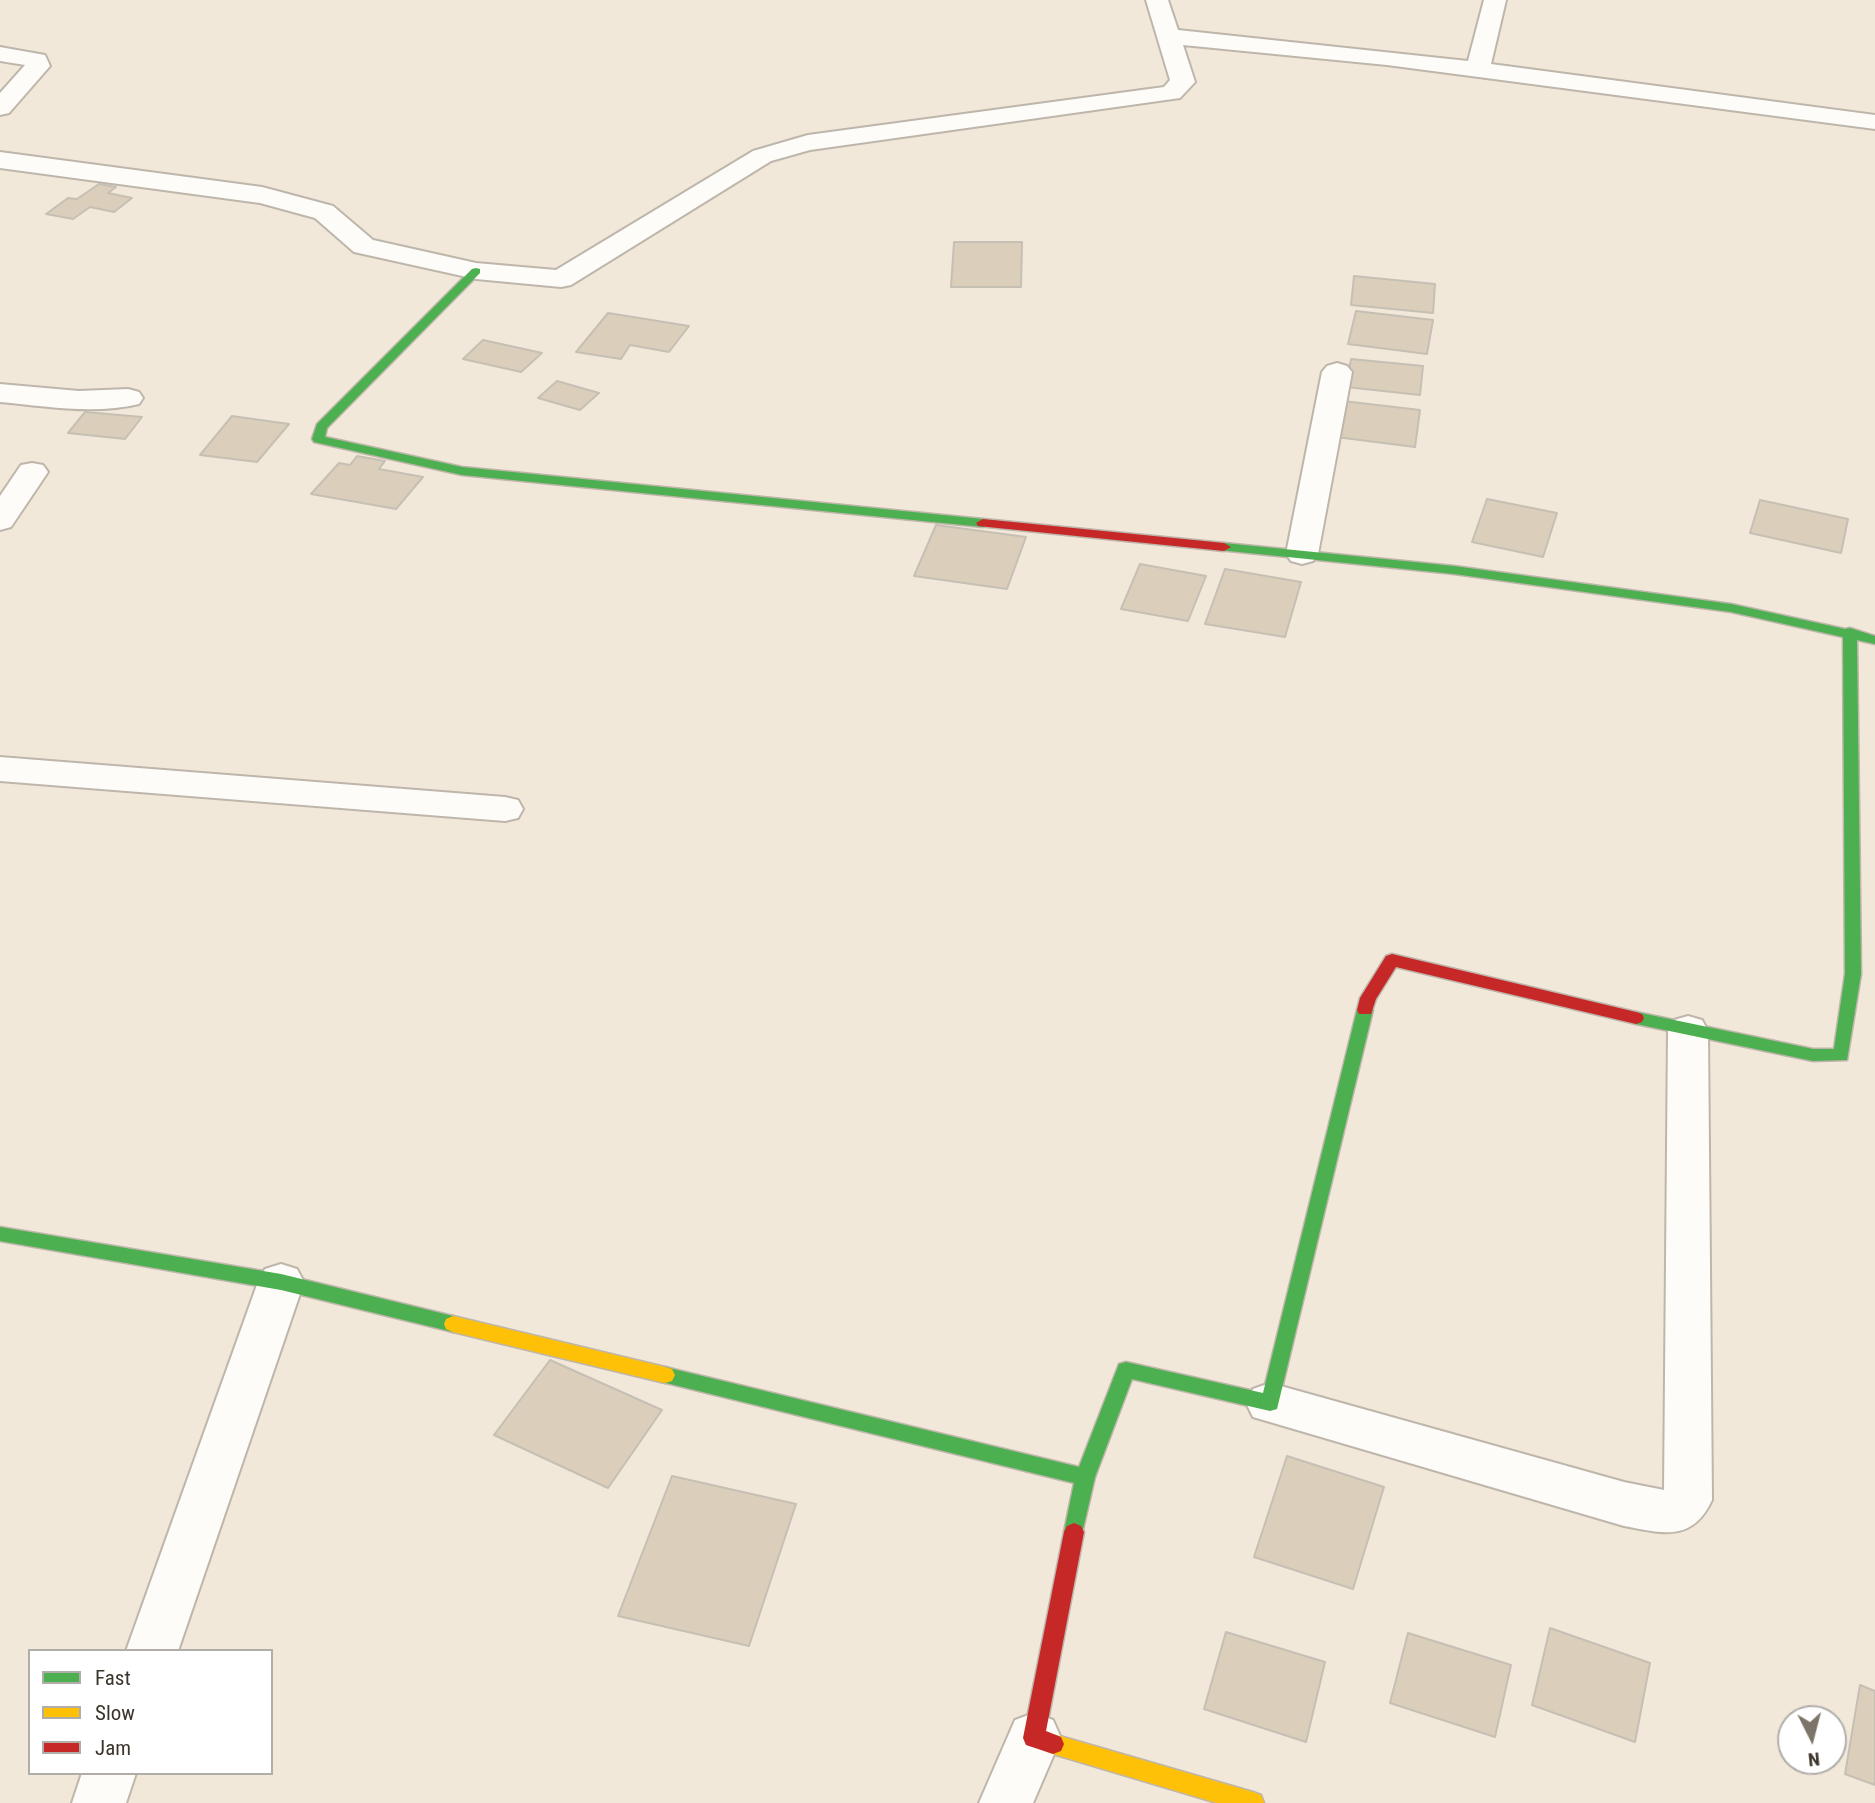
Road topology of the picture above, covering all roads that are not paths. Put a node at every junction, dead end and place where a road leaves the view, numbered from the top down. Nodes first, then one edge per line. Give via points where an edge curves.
1 (1157, 0) edge
2 (1494, 0) edge
3 (1168, 36) junction
4 (0, 54) edge
5 (1478, 69) junction
6 (0, 108) edge
7 (1875, 122) edge
8 (0, 160) edge
9 (476, 271) junction
10 (1337, 372) dead end
11 (0, 393) edge
12 (128, 398) dead end
13 (32, 472) dead end
14 (0, 520) edge
15 (1302, 554) junction
16 (1850, 632) junction
17 (1875, 640) edge
18 (0, 769) edge
19 (505, 809) dead end
20 (1688, 1031) junction
21 (0, 1234) edge
22 (281, 1282) junction
23 (1270, 1404) junction
24 (1085, 1477) junction
25 (153, 1649) edge
26 (1034, 1738) junction
27 (108, 1775) edge
28 (99, 1803) edge
29 (1006, 1803) edge
30 (1253, 1803) edge

1 - 3 street
2 - 5 street
3 - 5 street
3 - 9 street via 1183,82 1171,93 808,143 762,156 561,279
4 - 6 street via 32,57 38,66
5 - 7 street
8 - 9 street via 262,195 324,212 364,246
9 - 15 street via 321,427 318,439 462,471
10 - 15 street
11 - 12 street via 79,400
13 - 14 street
15 - 16 street via 1731,607
16 - 17 street
16 - 20 street via 1853,974 1841,1056 1813,1055
18 - 19 street
20 - 23 street via 1392,960 1368,998
20 - 23 street via 1688,1500 1669,1513 1624,1504
21 - 22 street
22 - 24 street
22 - 25 street
23 - 24 street via 1126,1370
24 - 26 street
26 - 29 street
26 - 30 street
27 - 28 street

